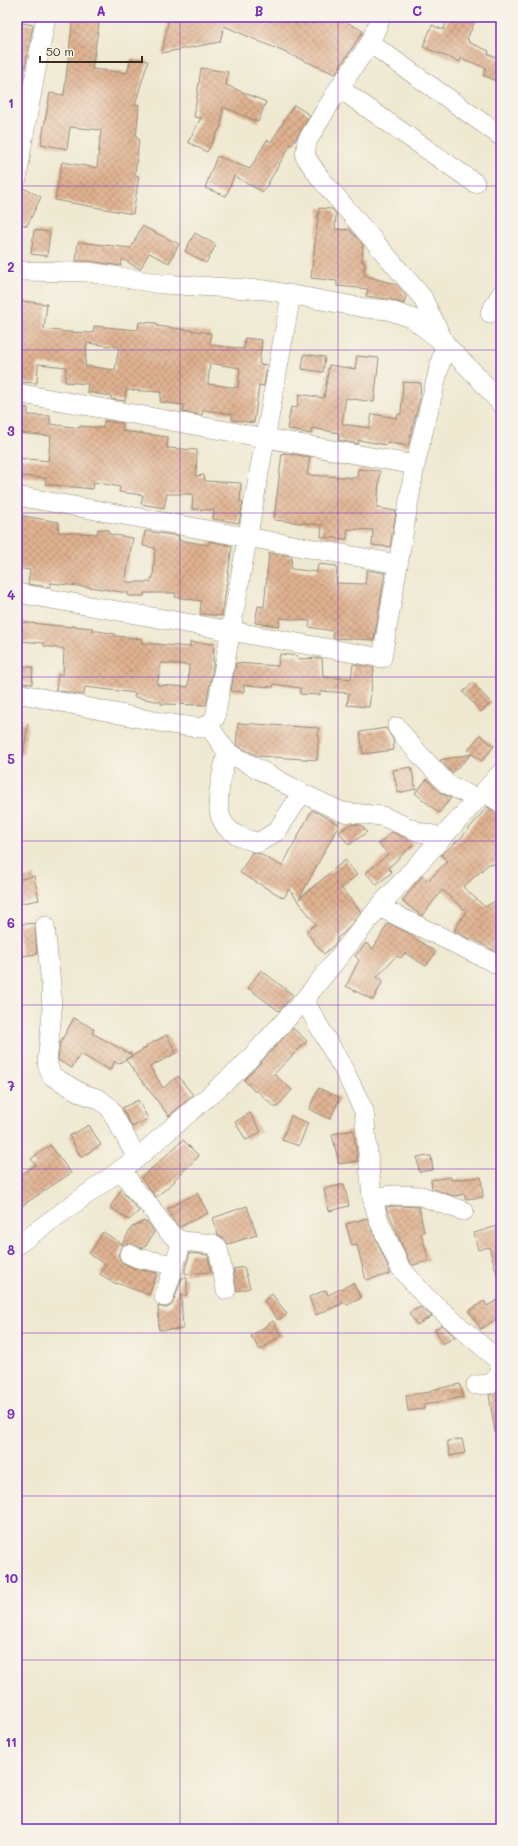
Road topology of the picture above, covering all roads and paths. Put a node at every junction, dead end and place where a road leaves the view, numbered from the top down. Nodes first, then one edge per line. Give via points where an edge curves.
1 (46, 17) edge
2 (381, 17) edge
3 (370, 43) junction
4 (339, 88) junction
5 (24, 97) edge
6 (501, 136) edge
7 (17, 177) edge
8 (475, 183) dead end
9 (17, 270) edge
10 (501, 294) edge
11 (291, 295) junction
12 (490, 313) dead end
13 (445, 344) junction
14 (17, 393) edge
15 (501, 404) edge
16 (264, 438) junction
17 (415, 465) junction
18 (17, 496) edge
19 (247, 537) junction
20 (398, 564) junction
21 (17, 593) edge
22 (232, 631) junction
23 (17, 693) edge
24 (208, 725) junction
25 (397, 727) dead end
26 (227, 752) junction
27 (501, 773) edge
28 (302, 793) junction
29 (480, 796) junction
30 (501, 803) edge
31 (442, 837) junction
32 (379, 907) junction
33 (44, 926) dead end
34 (501, 966) edge
35 (304, 1000) junction
36 (130, 1164) junction
37 (372, 1197) junction
38 (464, 1211) dead end
39 (182, 1241) junction
40 (17, 1245) edge
41 (128, 1254) dead end
42 (174, 1265) junction
43 (226, 1290) dead end
44 (164, 1297) dead end
45 (501, 1369) edge
46 (501, 1373) edge
47 (476, 1385) dead end

1 - 5 street
2 - 3 street
3 - 4 street
3 - 6 street
4 - 8 street
4 - 13 street via 307,141 305,156 320,178 422,297
5 - 7 street
9 - 11 street via 88,272 162,284 266,290
10 - 12 street
11 - 13 street via 388,310 412,318
11 - 16 street
13 - 15 street
13 - 17 street
14 - 16 street
16 - 17 street
16 - 19 street
17 - 20 street
18 - 19 street
19 - 20 street
19 - 22 street
20 - 22 street via 382,658
21 - 22 street
22 - 24 street via 215,718
23 - 24 street via 164,723 200,728
24 - 26 street
25 - 29 street via 447,784
26 - 28 street
26 - 28 street via 218,810 224,823 236,835 258,843 277,831
27 - 29 street
28 - 31 street via 342,812 382,816 419,832
29 - 30 street
29 - 31 street
31 - 32 street
32 - 34 street
32 - 35 street
33 - 36 street via 52,1005 47,1063 49,1070 52,1076 62,1083 81,1093 99,1098 109,1107
35 - 36 street via 240,1069
35 - 37 street via 364,1111
36 - 39 street via 134,1189 165,1228
36 - 40 street
37 - 38 street via 421,1196
37 - 45 street via 379,1221 400,1267 425,1296 499,1361
39 - 42 street
39 - 43 street via 213,1244 218,1248
41 - 42 street
42 - 44 street
46 - 47 street via 491,1384

